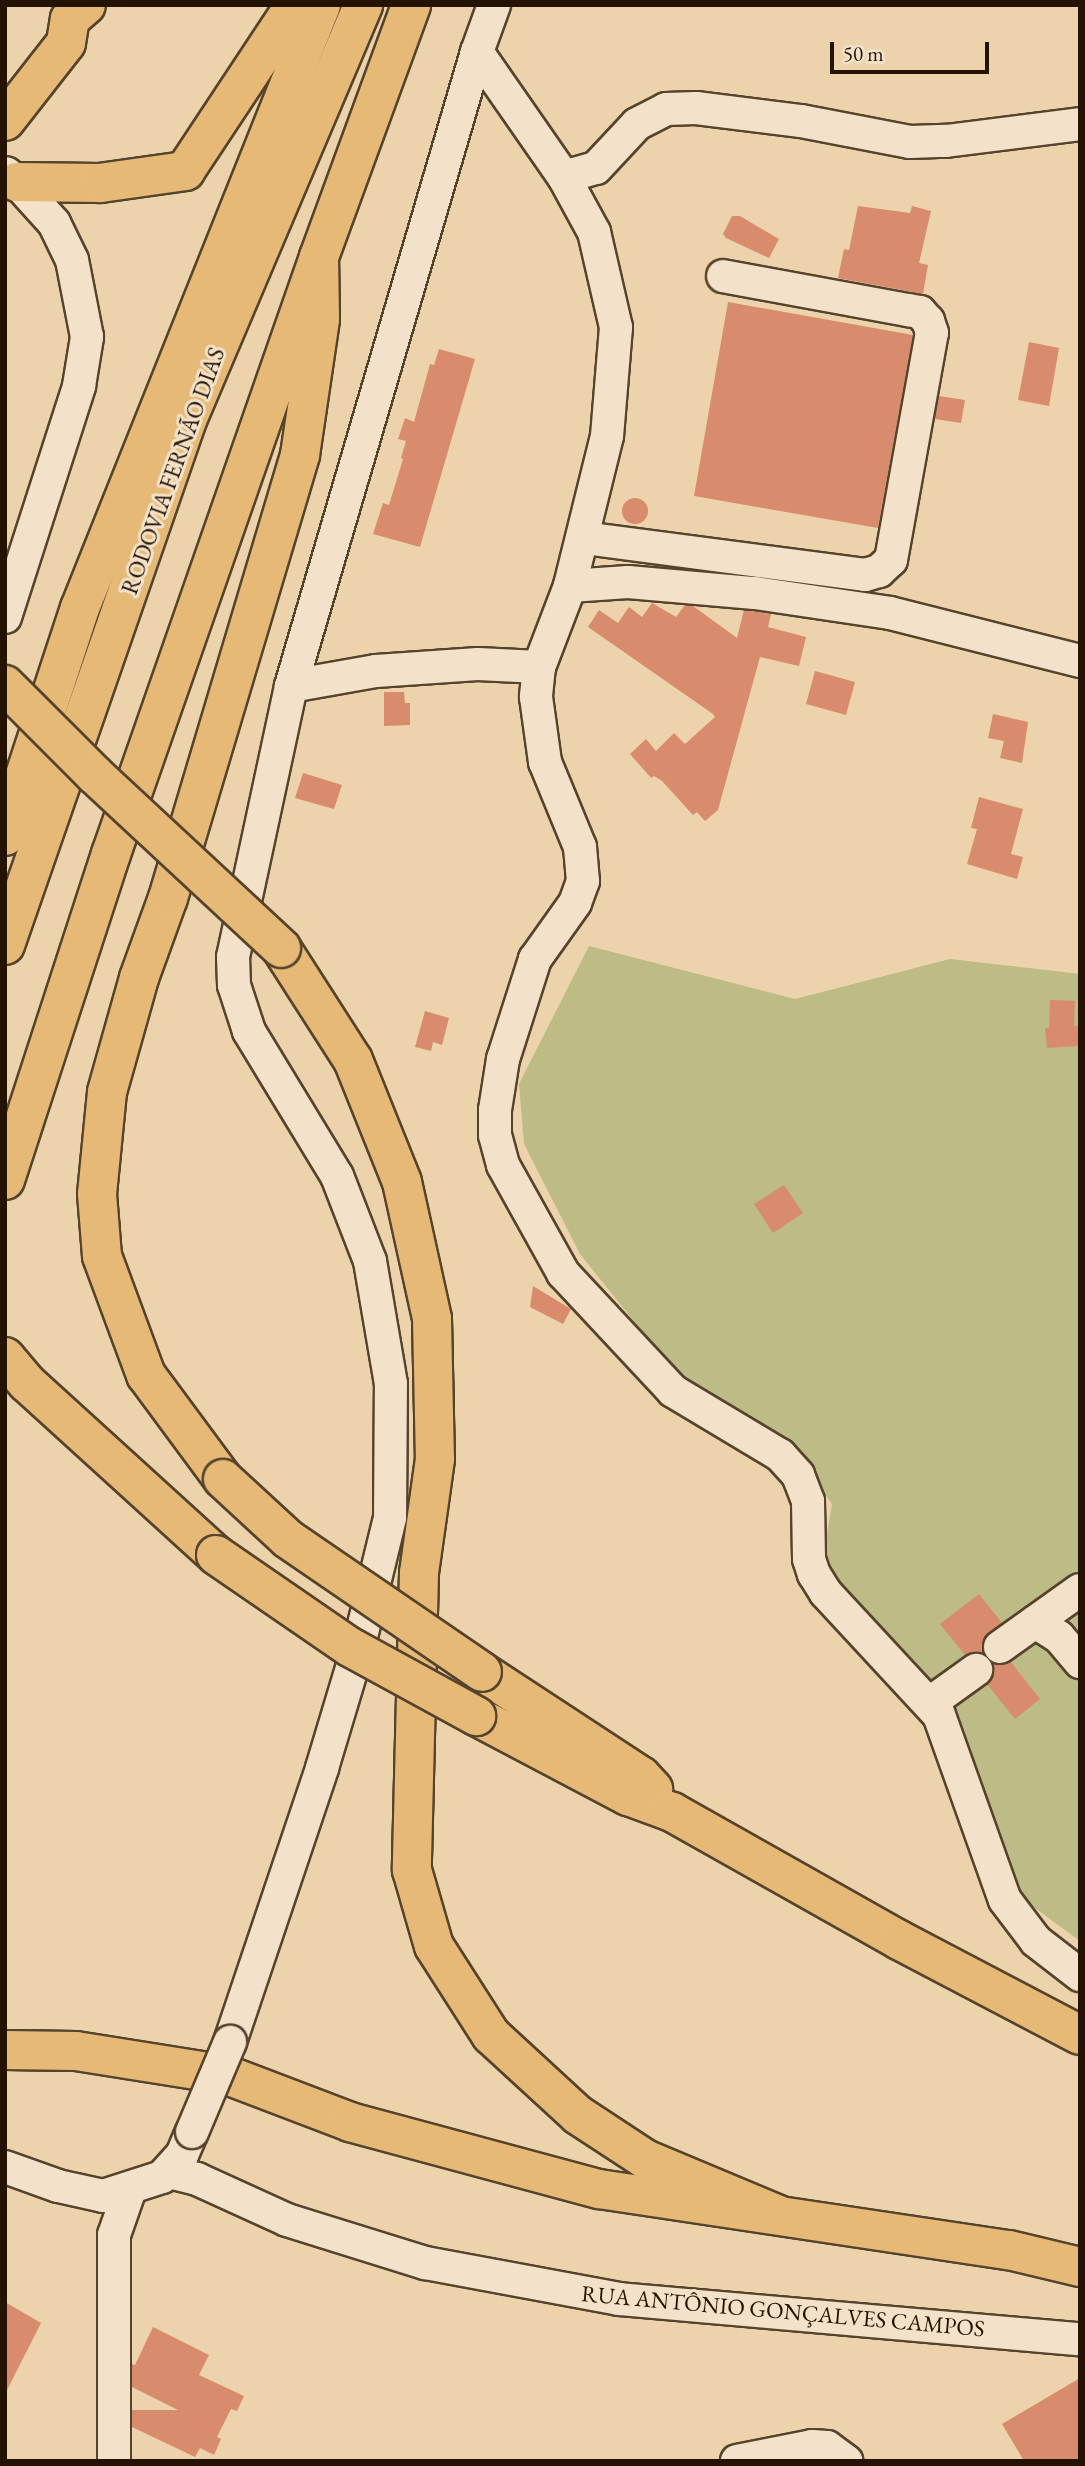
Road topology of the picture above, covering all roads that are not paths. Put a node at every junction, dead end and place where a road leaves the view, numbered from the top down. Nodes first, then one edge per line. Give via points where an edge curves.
1 (86, 5) edge
2 (295, 5) edge
3 (321, 5) edge
4 (363, 5) edge
5 (411, 5) edge
6 (494, 5) edge
7 (477, 52) junction
8 (6, 120) edge
9 (1080, 124) edge
10 (564, 177) junction
11 (11, 178) edge
12 (318, 257) junction
13 (723, 276) dead end
14 (584, 538) junction
15 (570, 586) junction
16 (5, 617) edge
17 (1080, 661) edge
18 (538, 667) junction
19 (5, 685) edge
20 (291, 686) junction
21 (5, 836) edge
22 (5, 945) edge
23 (5, 1180) edge
24 (16, 1370) edge
25 (1080, 1590) edge
26 (1035, 1622) junction
27 (1000, 1647) dead end
28 (1080, 1661) edge
29 (976, 1670) dead end
30 (930, 1703) junction
31 (672, 1812) junction
32 (1080, 1975) edge
33 (1080, 2035) edge
34 (5, 2050) edge
35 (5, 2167) edge
36 (169, 2172) junction
37 (130, 2189) junction
38 (779, 2215) junction
39 (1080, 2267) edge
40 (1080, 2339) edge
41 (114, 2461) edge
42 (737, 2461) edge
43 (846, 2461) edge

1 - 8 highway via 70,19 66,43
2 - 11 highway via 185,170 100,183
3 - 21 highway, RODOVIA FERNÃO DIAS via 80,608
4 - 22 highway, RODOVIA FERNÃO DIAS via 187,421
5 - 12 highway
6 - 7 street
7 - 10 street
7 - 20 street
9 - 10 street via 910,142 801,121 696,108 666,109 637,124 596,168
10 - 14 street via 594,232 616,327 607,436
11 - 16 street via 54,223 72,260 87,337 79,386
12 - 23 highway via 111,854
12 - 31 highway, bridge via 320,319 300,455 107,1092 97,1194 102,1256 146,1375 223,1479 288,1539 641,1776
13 - 14 street via 920,312 928,321 932,333 891,560 866,575
14 - 15 street
15 - 17 street via 628,582 782,597 890,613
15 - 18 street
18 - 20 street via 478,664 376,671
18 - 30 street via 536,697 545,762 580,847 583,881 575,903 535,959 503,1059 495,1110 495,1136 503,1165 563,1273 673,1391 780,1455 798,1475 808,1501 809,1559 814,1574 826,1593
19 - 38 highway, bridge via 94,775 282,948 353,1060 402,1182 432,1319 435,1459 419,1573 412,1870 434,1946 491,2035 578,2115 645,2159
20 - 36 street, bridge via 233,957 234,985 249,1031 337,1176 370,1261 391,1384 390,1518 322,1768 230,2042 182,2155
24 - 31 highway, bridge via 216,1555 350,1647 628,1796
25 - 26 street
26 - 27 street
26 - 28 street via 1059,1637
29 - 30 street
30 - 32 street via 939,1715 1005,1900 1036,1941
31 - 33 highway
34 - 38 highway via 76,2051 227,2075 350,2122 599,2189
35 - 37 street via 103,2196
36 - 37 street
36 - 40 street, RUA ANTÔNIO GONÇALVES CAMPOS via 197,2179 287,2220 425,2263 606,2297
37 - 41 street via 114,2235
38 - 39 highway via 1009,2250
42 - 43 street via 812,2446 827,2447

